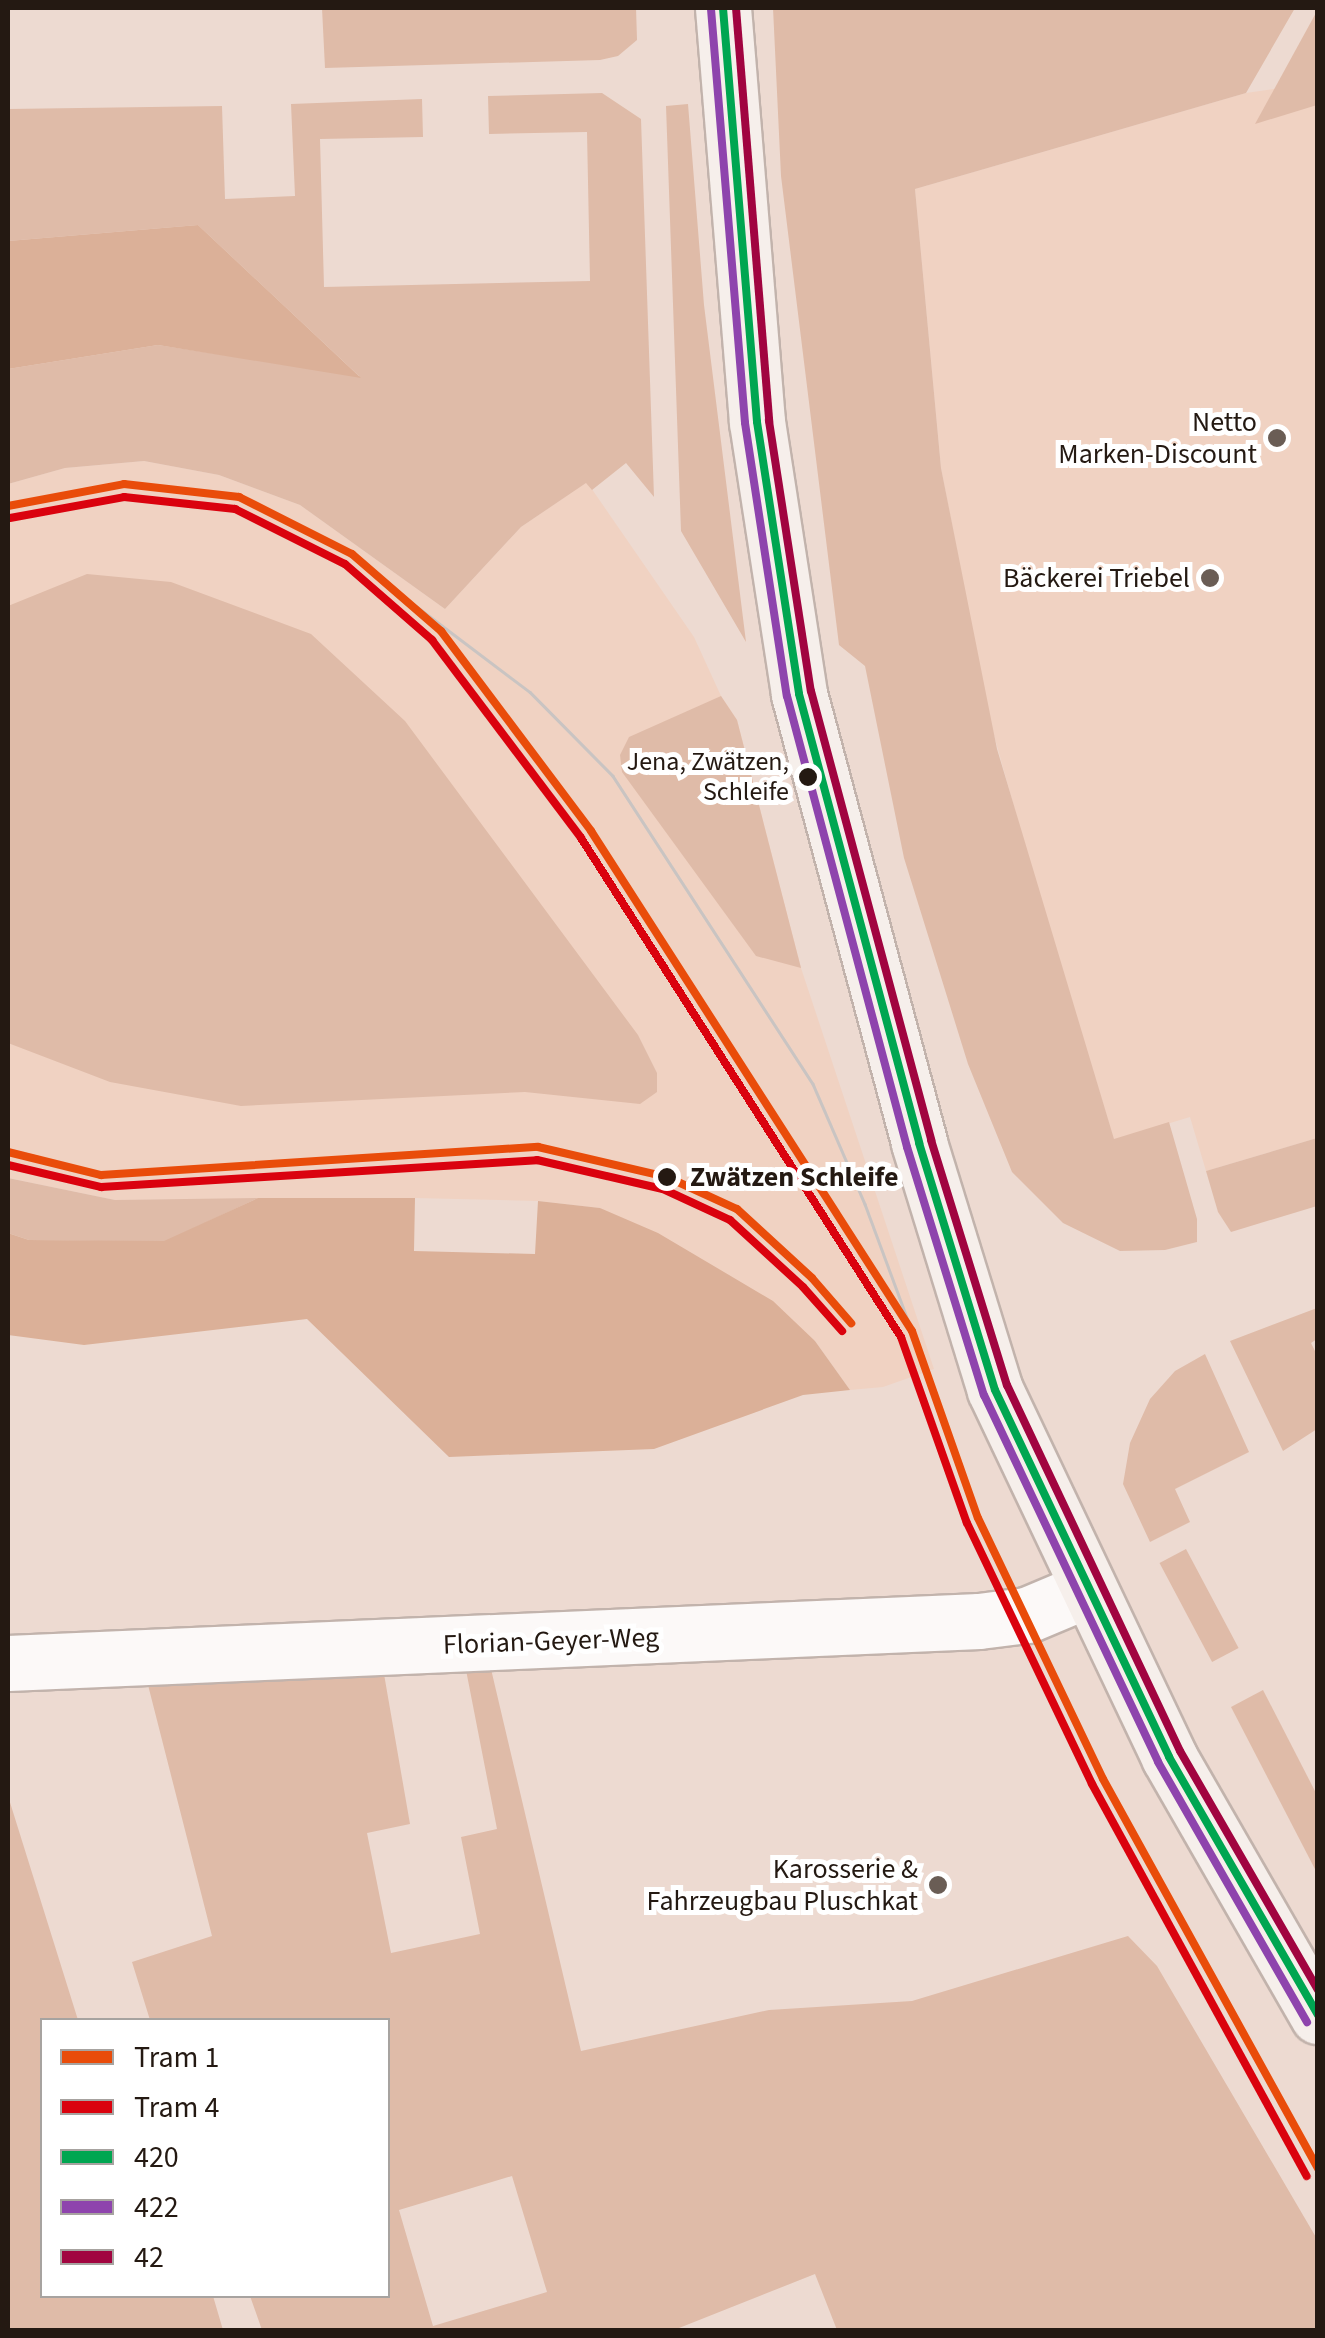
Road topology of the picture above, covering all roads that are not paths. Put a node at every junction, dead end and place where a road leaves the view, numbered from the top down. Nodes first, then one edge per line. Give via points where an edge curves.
1 (723, 8) edge
2 (1089, 1588) junction
3 (8, 1664) edge
4 (1318, 2016) edge

1 - 2 main road via 757,422 799,694 918,1143 995,1390
2 - 3 street, Florian-Geyer-Weg via 1027,1616 979,1621
2 - 4 main road via 1169,1757

